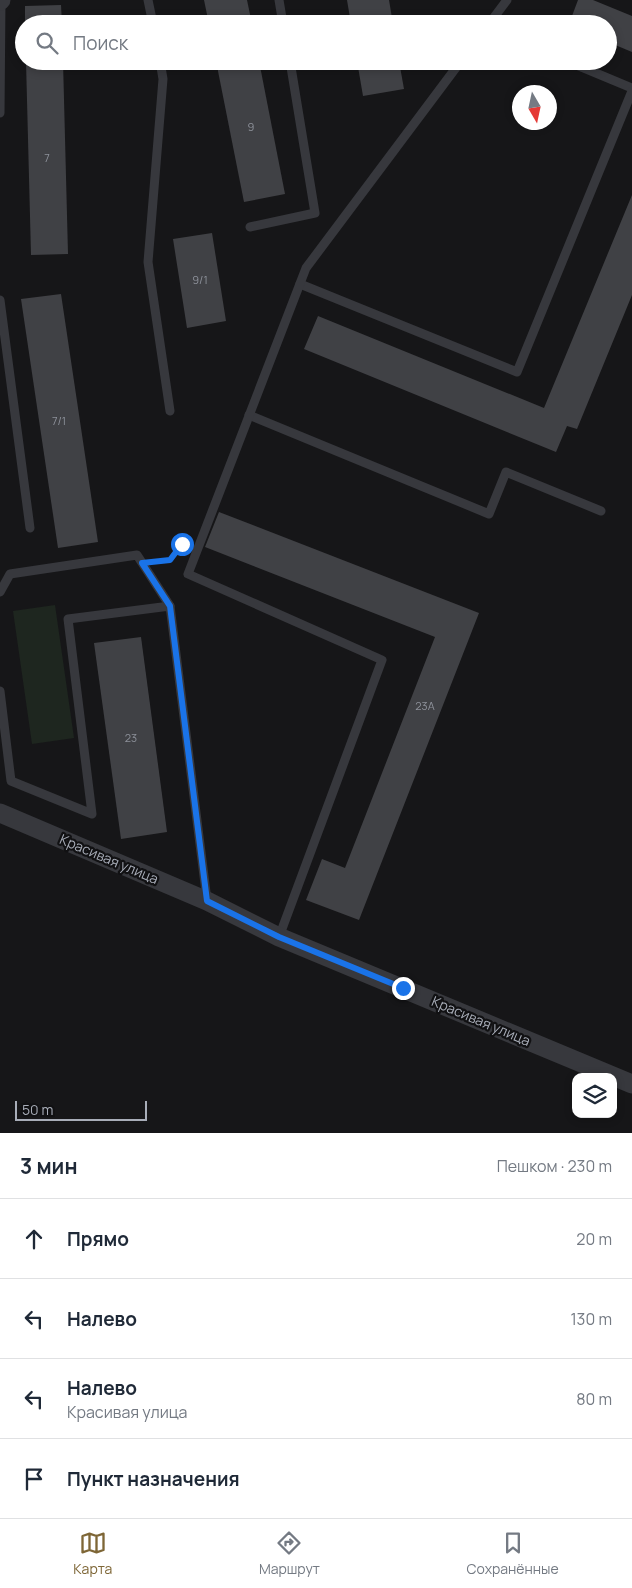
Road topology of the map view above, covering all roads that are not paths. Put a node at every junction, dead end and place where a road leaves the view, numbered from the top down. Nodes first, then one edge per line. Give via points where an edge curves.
1 (1, 0) edge
2 (148, 0) edge
3 (280, 0) edge
4 (508, 0) edge
5 (151, 15) edge
6 (282, 15) edge
7 (496, 15) edge
8 (162, 70) edge
9 (291, 70) edge
10 (454, 70) edge
11 (589, 70) edge
12 (632, 89) edge
13 (0, 113) edge
14 (250, 227) dead end
15 (300, 284) junction
16 (0, 300) edge
17 (170, 411) dead end
18 (249, 414) junction
19 (601, 511) dead end
20 (30, 528) dead end
21 (0, 592) edge
22 (170, 606) junction
23 (0, 691) edge
24 (0, 813) edge
25 (207, 901) junction
26 (279, 937) junction
27 (632, 1084) edge

1 - 13 lane
2 - 5 lane
3 - 6 lane
4 - 7 lane
8 - 17 lane via 164,79 148,262
9 - 14 lane via 315,213
10 - 15 lane via 306,268
11 - 12 lane
12 - 15 lane via 517,372
15 - 18 lane
16 - 20 lane
18 - 19 lane via 489,514 506,472
18 - 26 lane via 188,574 382,660
21 - 22 lane via 10,574 137,555
22 - 23 lane via 68,619 92,814 11,780
22 - 25 lane
24 - 25 street, Красивая улица
25 - 26 street, Красивая улица
26 - 27 street, Красивая улица

